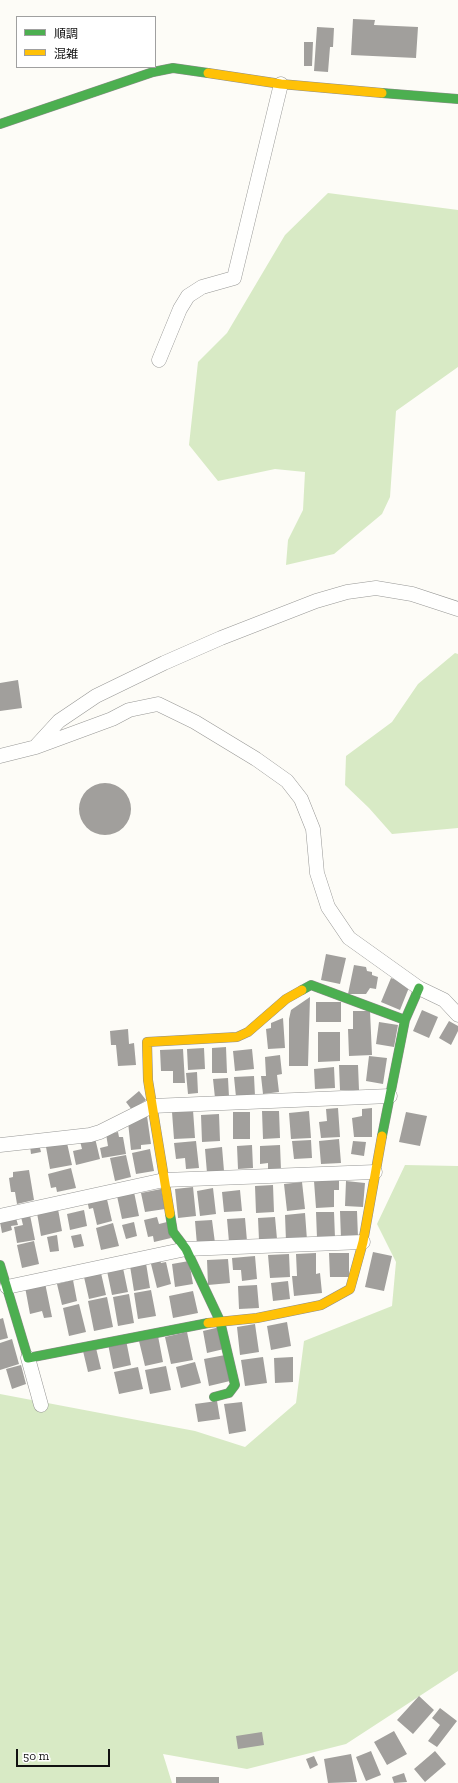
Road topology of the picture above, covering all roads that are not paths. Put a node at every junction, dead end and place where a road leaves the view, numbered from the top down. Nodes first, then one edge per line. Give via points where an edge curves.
1 (281, 84) junction
2 (458, 99) edge
3 (0, 124) edge
4 (159, 360) dead end
5 (458, 609) edge
6 (36, 747) junction
7 (0, 756) edge
8 (419, 988) junction
9 (458, 1015) edge
10 (405, 1020) junction
11 (390, 1096) junction
12 (152, 1106) junction
13 (0, 1145) edge
14 (375, 1172) junction
15 (164, 1180) junction
16 (0, 1216) edge
17 (363, 1242) junction
18 (186, 1250) junction
19 (0, 1265) edge
20 (7, 1288) junction
21 (220, 1322) junction
22 (28, 1358) junction
23 (214, 1397) dead end
24 (41, 1405) dead end

1 - 2 street
1 - 3 street via 173,68 123,81
1 - 4 street via 234,278 202,287 188,296
5 - 6 street via 412,594 376,588 347,592 316,601 200,647 96,696 59,721
6 - 7 street
6 - 8 street via 112,719 129,710 158,704 195,722 256,760 287,781 301,799 313,829 317,873 328,907 345,932 373,957
8 - 9 street via 444,1000
8 - 10 street
10 - 11 street
10 - 12 street via 311,985 286,999 248,1032 237,1037 147,1042
11 - 12 street
11 - 14 street
12 - 13 street via 90,1135
12 - 15 street
14 - 15 street
14 - 17 street
15 - 16 street
15 - 18 street via 173,1232
17 - 18 street
17 - 21 street via 350,1289 321,1305 257,1318
18 - 20 street
18 - 21 street
19 - 20 street
20 - 22 street
21 - 22 street
21 - 23 street via 235,1385 229,1393
22 - 24 street

